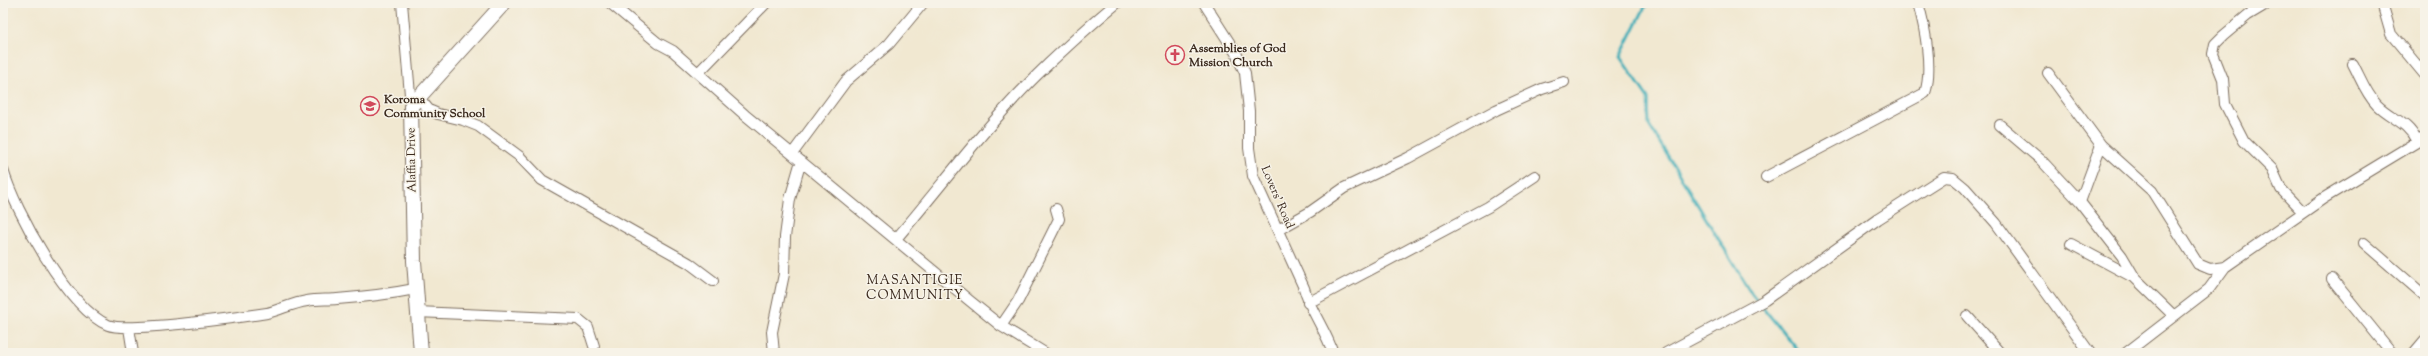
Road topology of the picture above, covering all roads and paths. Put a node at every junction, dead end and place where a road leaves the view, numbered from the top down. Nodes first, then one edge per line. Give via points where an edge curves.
1 (402, 3) edge
2 (504, 3) edge
3 (610, 3) edge
4 (766, 3) edge
5 (923, 3) edge
6 (1117, 3) edge
7 (1204, 3) edge
8 (1918, 3) edge
9 (2268, 3) edge
10 (2382, 3) edge
11 (2353, 64) dead end
12 (698, 73) junction
13 (2048, 73) dead end
14 (2425, 75) edge
15 (1564, 82) dead end
16 (415, 101) junction
17 (2000, 125) dead end
18 (2420, 138) edge
19 (2101, 145) junction
20 (792, 154) junction
21 (801, 161) junction
22 (3, 170) edge
23 (1535, 176) dead end
24 (1766, 177) dead end
25 (2080, 202) junction
26 (1056, 209) dead end
27 (2303, 212) junction
28 (1278, 230) junction
29 (896, 239) junction
30 (2364, 242) dead end
31 (2071, 244) dead end
32 (2225, 267) junction
33 (2135, 278) junction
34 (2332, 279) dead end
35 (713, 281) dead end
36 (415, 289) junction
37 (2425, 296) edge
38 (1308, 303) junction
39 (417, 312) junction
40 (1967, 316) dead end
41 (2174, 316) junction
42 (1001, 326) junction
43 (129, 328) junction
44 (2425, 340) edge
45 (594, 346) dead end
46 (133, 353) edge
47 (421, 353) edge
48 (774, 353) edge
49 (1045, 353) edge
50 (1333, 353) edge
51 (1666, 353) edge
52 (2000, 353) edge
53 (2090, 353) edge
54 (2126, 353) edge
55 (2392, 353) edge
56 (2414, 353) edge

1 - 16 street
2 - 16 street
3 - 12 street
4 - 12 street
5 - 20 street via 889,44 846,81
6 - 29 street via 1079,34 1038,74
7 - 28 street, Lovers' Road via 1236,53 1245,73 1250,164 1258,189
8 - 24 street via 1926,43 1928,82 1925,94
9 - 27 street via 2222,36 2215,44 2213,54 2223,79 2225,104 2244,141 2272,169 2281,188
10 - 14 street via 2391,34
11 - 18 street via 2376,104
12 - 20 street
13 - 19 street
15 - 28 street via 1496,110 1408,158 1344,188
16 - 35 street via 438,114 478,126 519,156 542,180 688,263
16 - 36 street, Alaffia Drive via 411,170
17 - 25 street via 2041,160
18 - 27 street
19 - 25 street
19 - 32 street via 2152,191 2198,264 2210,269
20 - 21 street
21 - 29 street
21 - 48 street via 790,199 784,274 772,332
22 - 43 street via 9,190 38,245 88,313 109,325
23 - 38 street via 1481,210
25 - 33 street via 2122,256
26 - 42 street via 1059,219 1018,301
27 - 32 street
28 - 38 street, Lovers' Road via 1304,288
29 - 42 street
30 - 37 street
31 - 33 street
32 - 41 street via 2209,289
33 - 41 street
34 - 55 street
36 - 39 street, Alaffia Drive
36 - 43 street via 307,301 268,312
38 - 50 street, Lovers' Road via 1318,318
39 - 45 street via 578,319 588,326
39 - 47 street, Alaffia Drive
40 - 52 street
41 - 54 street
42 - 49 street
43 - 46 street
44 - 56 street
51 - 53 street via 1765,300 1878,219 1944,177 1953,178 1965,188 1996,223

